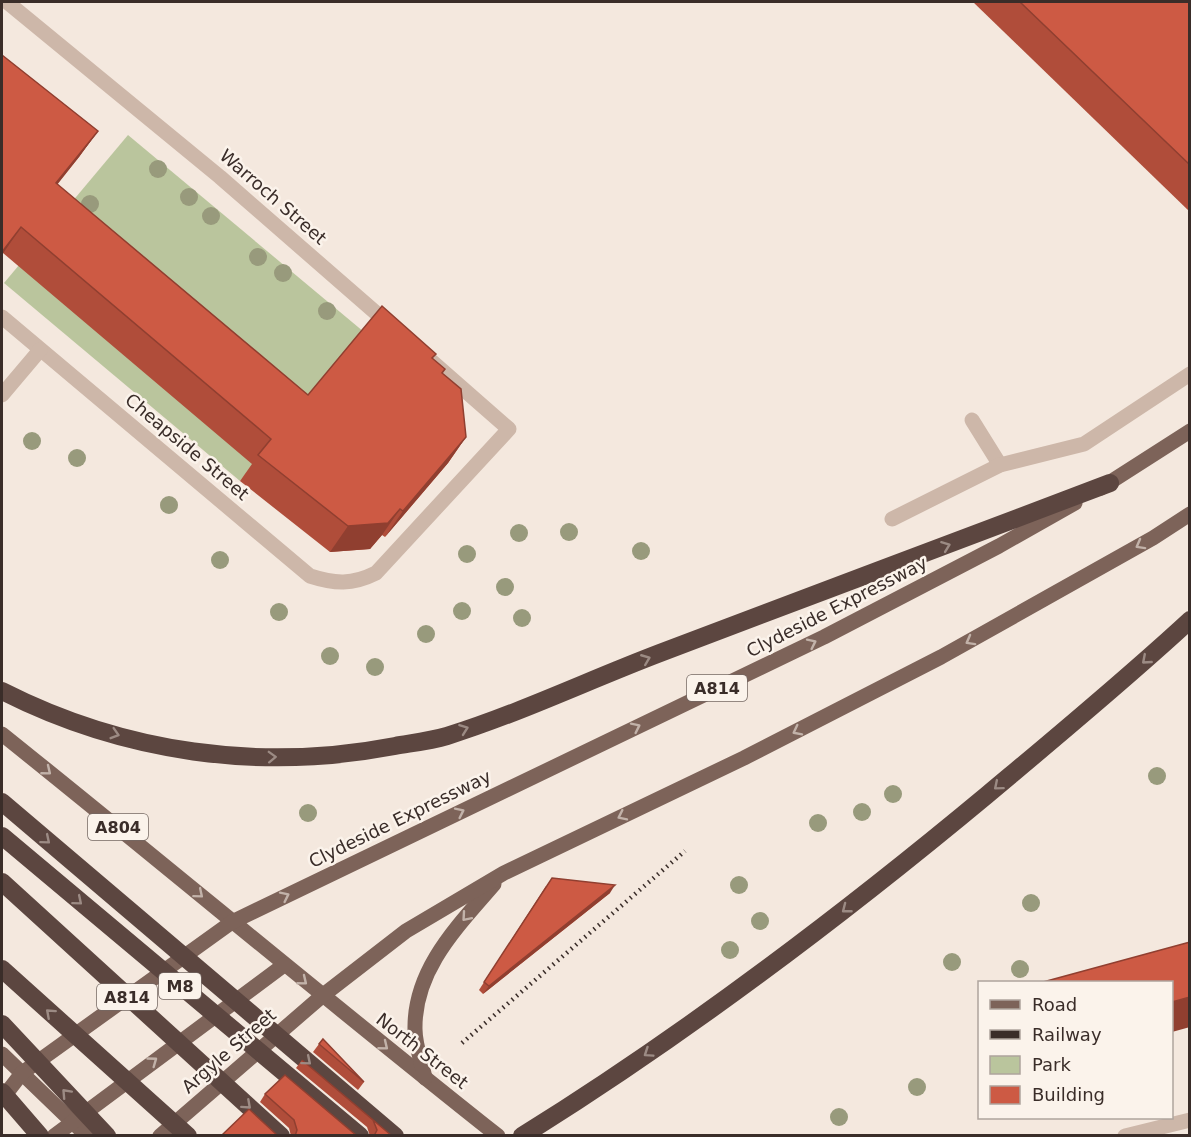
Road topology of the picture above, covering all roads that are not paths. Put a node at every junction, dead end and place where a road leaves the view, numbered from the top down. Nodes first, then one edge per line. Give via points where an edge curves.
1 (7, 2) edge
2 (2, 317) edge
3 (400, 334) edge
4 (40, 350) junction
5 (418, 350) edge
6 (1190, 374) edge
7 (2, 395) edge
8 (972, 420) dead end
9 (1190, 431) edge
10 (1000, 465) junction
11 (1110, 483) junction
12 (1190, 514) edge
13 (892, 519) dead end
14 (1190, 620) edge
15 (2, 690) edge
16 (2, 734) edge
17 (2, 802) edge
18 (2, 836) edge
19 (504, 873) junction
20 (2, 882) edge
21 (232, 922) junction
22 (284, 965) junction
23 (2, 969) edge
24 (322, 996) junction
25 (2, 1024) edge
26 (2, 1054) edge
27 (22, 1073) junction
28 (425, 1078) junction
29 (2, 1092) edge
30 (2, 1099) edge
31 (72, 1120) junction
32 (1190, 1120) edge
33 (40, 1136) edge
34 (54, 1136) edge
35 (87, 1136) edge
36 (106, 1136) edge
37 (160, 1136) edge
38 (188, 1136) edge
39 (281, 1136) edge
40 (360, 1136) edge
41 (395, 1136) edge
42 (498, 1136) edge
43 (522, 1136) edge
44 (1125, 1136) edge

1 - 3 street, Warroch Street via 220,177
2 - 4 street, Cheapside Street
4 - 5 street, Cheapside Street via 310,576 331,583 357,582 376,573 509,429
4 - 7 street
6 - 10 street via 1084,444
8 - 10 street
9 - 11 main road, Clydeside Expressway / A814
10 - 13 street
15 -> 11 highway via 44,711 85,725 214,756 316,756 444,737
21 -> 11 main road, Clydeside Expressway / A814 via 824,637
12 -> 19 main road via 884,687
14 -> 43 highway via 1050,742 811,937 668,1040
16 -> 21 main road, A804
17 -> 41 highway, bridge
18 -> 40 highway, M8, bridge
19 - 24 main road via 406,931
19 -> 28 main road via 451,933 428,970 417,1000 415,1030
20 -> 39 highway, M8, bridge
21 - 22 main road, A804
21 - 27 main road, A814
22 -> 24 main road, A804
31 -> 22 main road
38 -> 23 highway, bridge
24 -> 28 main road, North Street / A804
24 - 37 main road, Argyle Street
36 -> 25 highway, bridge
26 - 27 main road
27 - 30 main road, A814
27 - 31 main road
28 - 42 main road, North Street / A804
29 - 33 highway, bridge
31 - 34 main road
31 - 35 main road
32 - 44 street

